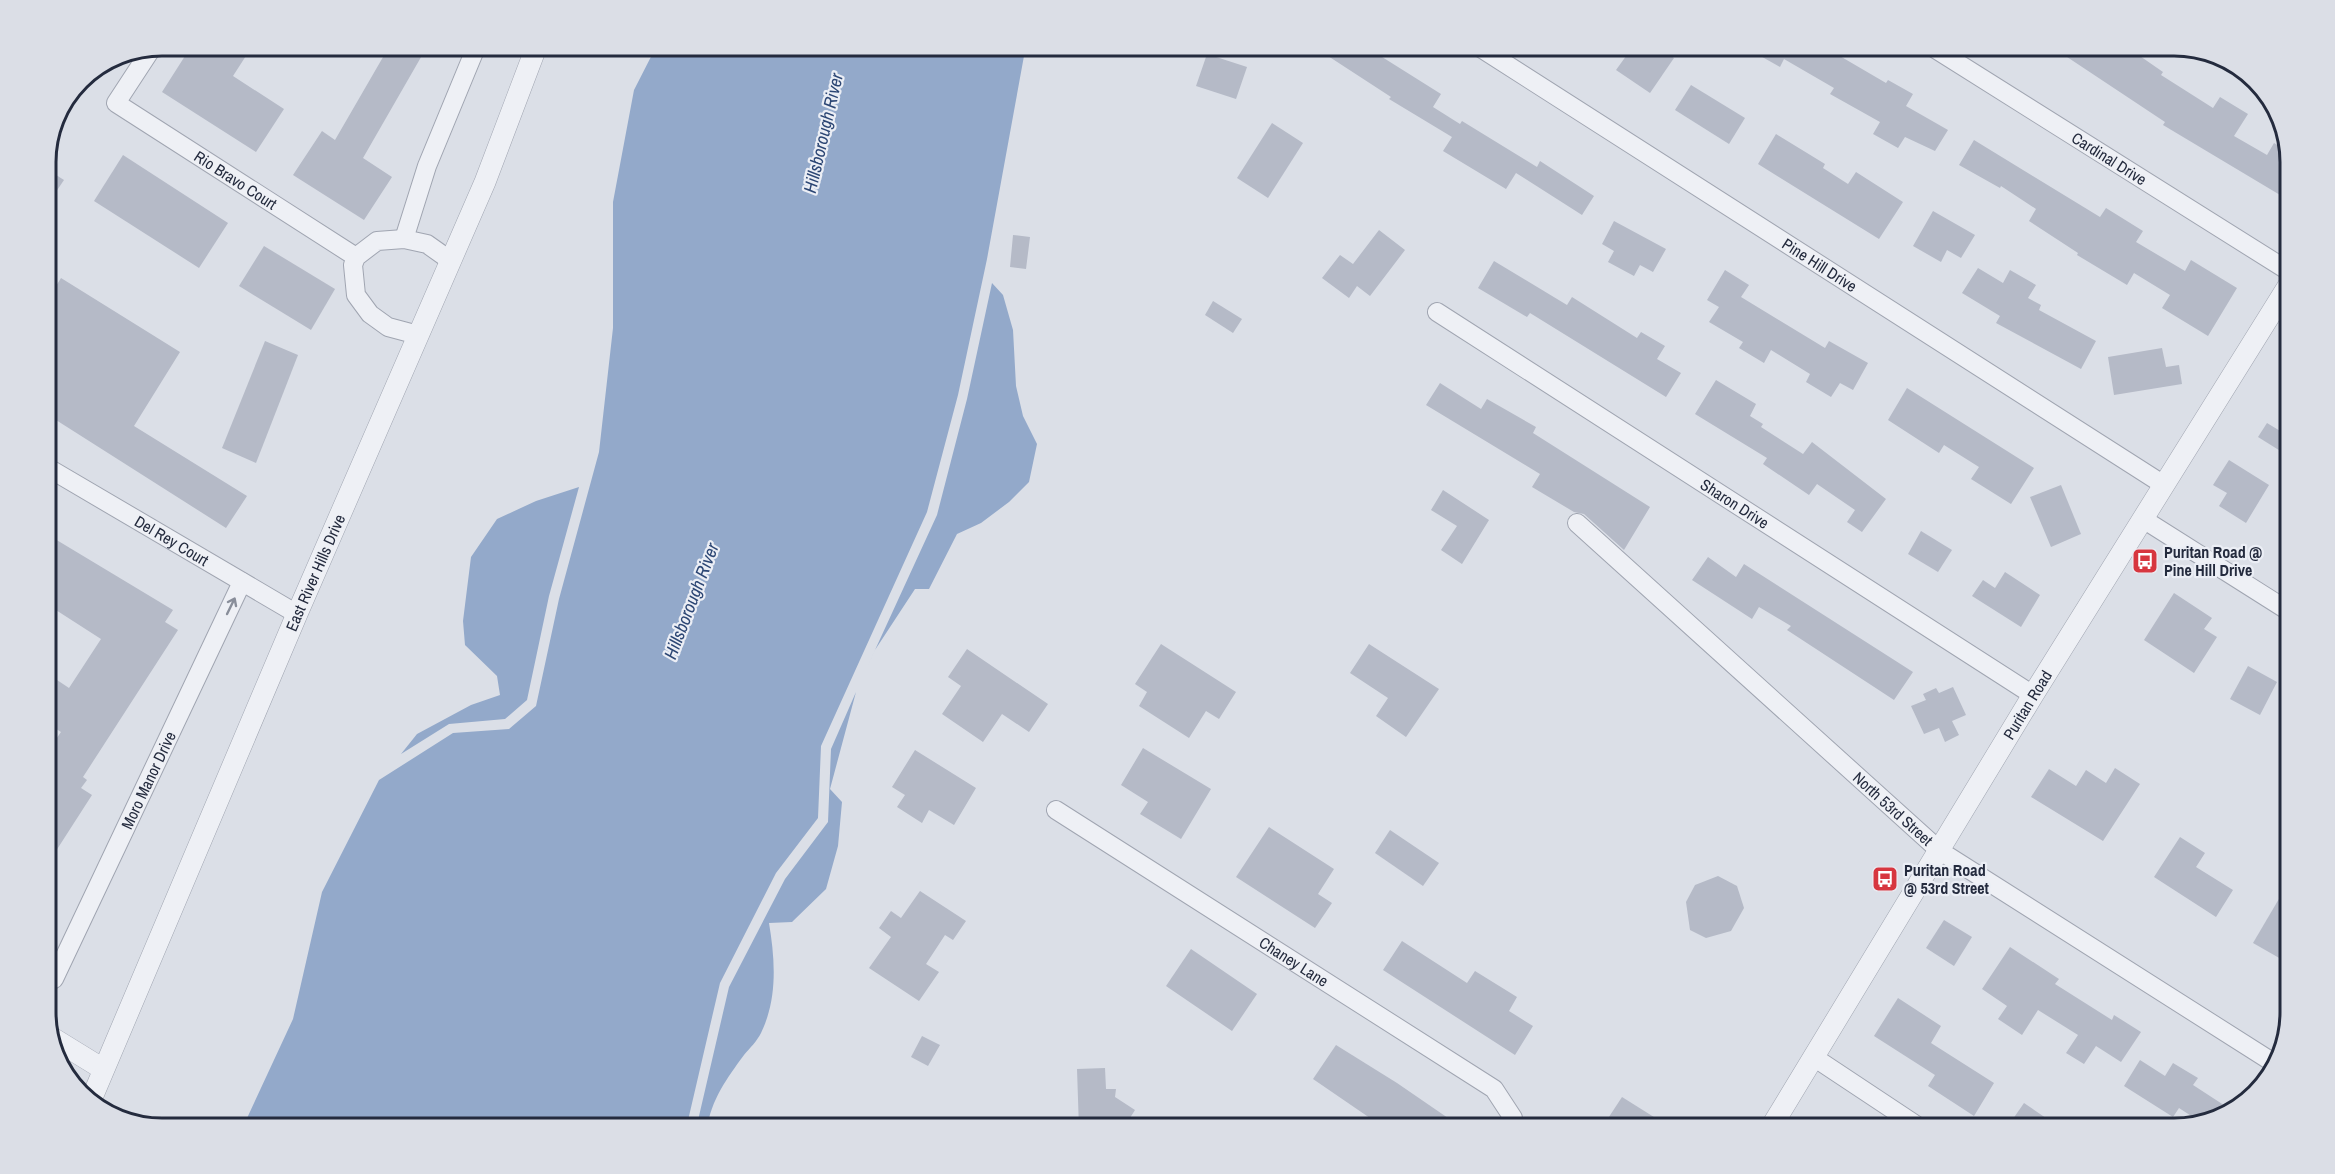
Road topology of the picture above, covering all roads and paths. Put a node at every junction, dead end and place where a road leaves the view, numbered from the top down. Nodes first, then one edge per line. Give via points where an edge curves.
1 (146, 56) edge
2 (472, 56) edge
3 (533, 56) edge
4 (1493, 56) edge
5 (1946, 56) edge
6 (404, 239) junction
7 (356, 257) junction
8 (451, 261) junction
9 (2279, 265) edge
10 (2279, 300) edge
11 (1437, 312) dead end
12 (418, 335) junction
13 (56, 472) edge
14 (2164, 485) junction
15 (2143, 519) junction
16 (1577, 523) dead end
17 (242, 582) junction
18 (2280, 605) edge
19 (297, 614) junction
20 (2033, 695) junction
21 (1056, 810) dead end
22 (1940, 851) junction
23 (56, 965) edge
24 (60, 1043) edge
25 (1815, 1058) junction
26 (2269, 1060) edge
27 (103, 1069) junction
28 (94, 1093) edge
29 (1513, 1118) edge
30 (1777, 1118) edge
31 (1905, 1118) edge

1 - 7 street, Rio Bravo Court via 116,103
2 - 6 street via 427,166
3 - 8 street, East River Hills Drive
4 - 14 street, Pine Hill Drive
5 - 9 street, Cardinal Drive
6 - 7 street via 377,241
6 - 8 street via 427,244
7 - 12 street via 356,295 370,314 387,327
8 - 12 street, East River Hills Drive
10 - 14 street, Puritan Road
11 - 20 street, Sharon Drive
12 - 19 street, East River Hills Drive
13 - 17 street, Del Rey Court
14 - 15 street, Puritan Road
15 - 18 street
15 - 20 street, Puritan Road
16 - 22 street, North 53rd Street
17 - 19 street, Del Rey Court
23 -> 17 street, Moro Manor Drive
19 - 27 street, East River Hills Drive
20 - 22 street, Puritan Road
21 - 29 street, Chaney Lane via 1494,1089
22 - 25 street, Puritan Road
22 - 26 street, North 53rd Street
24 - 27 street
25 - 30 street, Puritan Road
25 - 31 street
27 - 28 street, East River Hills Drive

